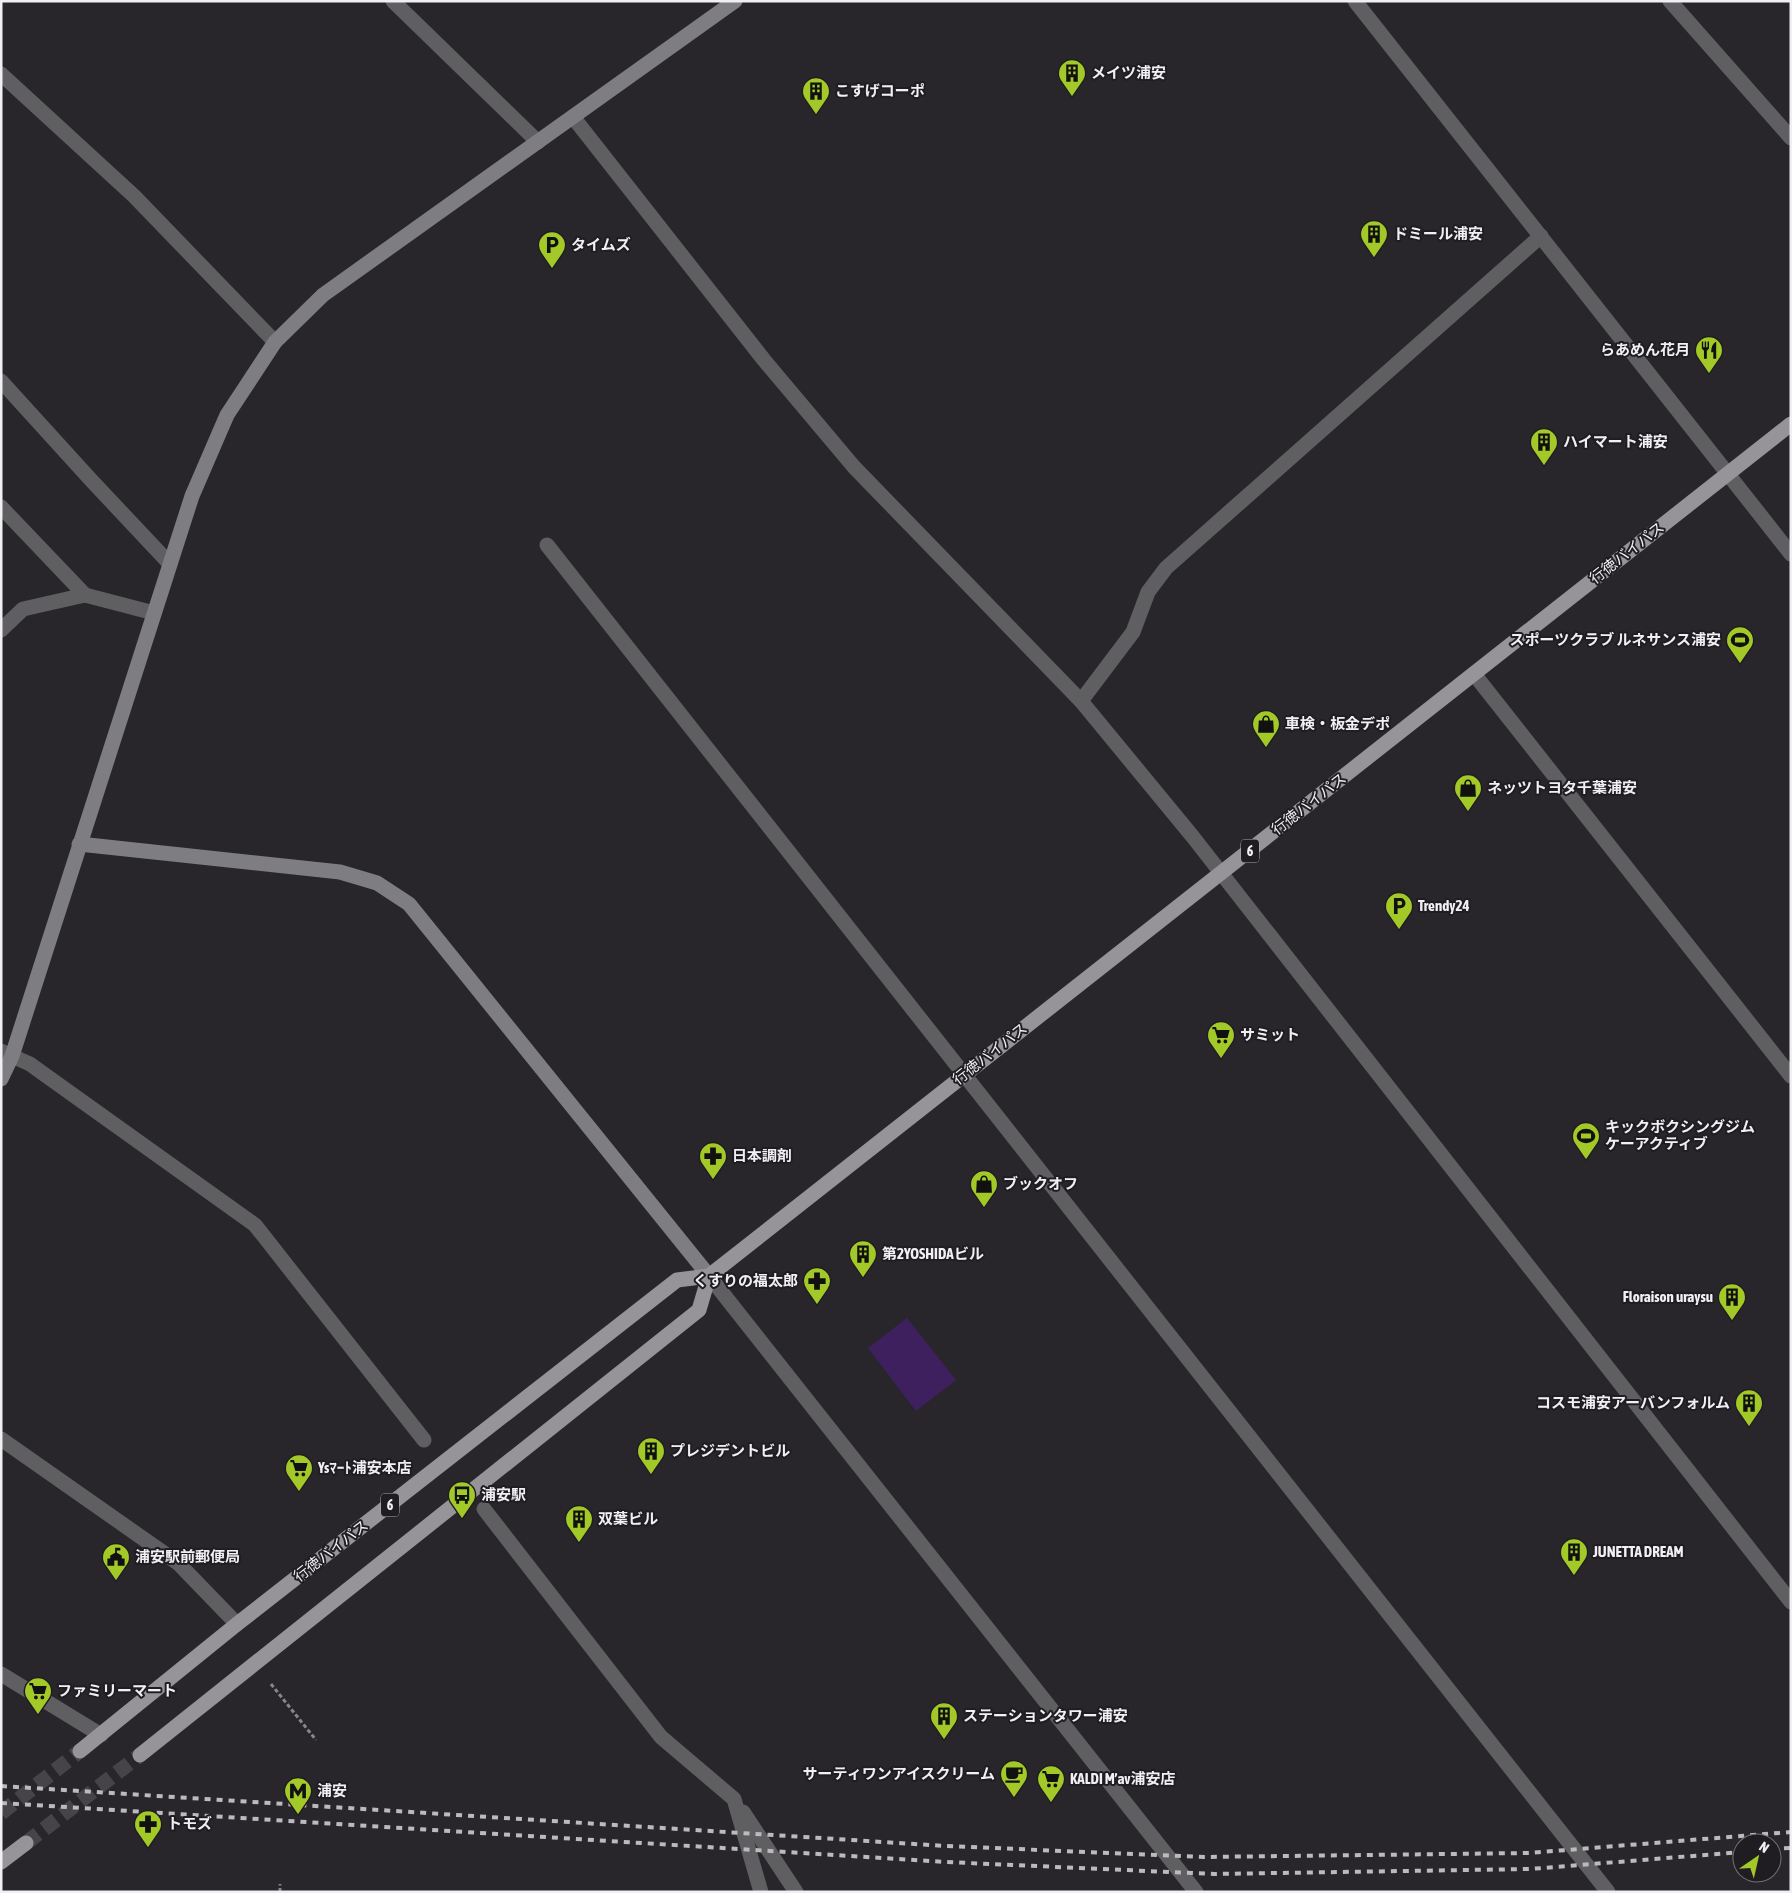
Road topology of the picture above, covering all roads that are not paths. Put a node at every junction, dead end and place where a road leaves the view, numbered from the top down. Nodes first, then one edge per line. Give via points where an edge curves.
1 (392, 1) edge
2 (735, 1) edge
3 (1355, 1) edge
4 (1670, 1) edge
5 (1, 74) edge
6 (573, 117) junction
7 (1791, 138) edge
8 (538, 142) junction
9 (1541, 236) junction
10 (275, 342) junction
11 (1, 380) edge
12 (1791, 424) edge
13 (1727, 473) junction
14 (1, 506) edge
15 (546, 545) dead end
16 (1791, 554) edge
17 (170, 564) junction
18 (85, 595) junction
19 (154, 613) junction
20 (1, 630) edge
21 (1474, 674) junction
22 (1081, 701) junction
23 (79, 844) junction
24 (1221, 874) junction
25 (7, 1054) edge
26 (964, 1074) junction
27 (1791, 1076) edge
28 (1, 1079) edge
29 (709, 1276) junction
30 (1, 1439) edge
31 (424, 1440) dead end
32 (484, 1509) dead end
33 (1791, 1602) edge
34 (237, 1624) junction
35 (1, 1674) edge
36 (101, 1735) junction
37 (80, 1751) tunnel mouth
38 (140, 1755) tunnel mouth
39 (734, 1799) junction
40 (26, 1844) tunnel mouth
41 (1, 1862) edge
42 (761, 1892) edge
43 (796, 1892) edge
44 (1196, 1892) edge
45 (1608, 1892) edge

1 - 8 street
2 - 6 street
3 - 9 street
4 - 7 street
5 - 10 street via 134,196
6 - 8 street
6 - 22 street via 764,360 854,467
8 - 10 street via 323,294
9 - 13 street
9 - 22 street via 1166,568 1148,592 1133,632
10 - 17 street via 227,414 192,496
11 - 17 street
12 - 13 main road, 行徳バイパス / 6
13 - 16 street
13 - 21 main road, 行徳バイパス / 6
14 - 18 street
15 - 26 street
17 - 19 street
18 - 19 street
18 - 20 street via 23,609
19 - 23 street
21 - 24 main road, 行徳バイパス / 6
21 - 27 street
22 - 24 street
23 - 25 street
23 - 29 street via 340,872 377,883 409,904
24 - 26 main road, 行徳バイパス / 6
24 - 33 street
25 - 28 street
25 - 31 street via 30,1064 255,1226
26 - 29 main road, 行徳バイパス / 6
26 - 45 street
29 - 34 main road, 行徳バイパス / 6 via 676,1280
29 - 38 main road via 699,1310
29 - 44 street
30 - 34 street via 178,1562
32 - 39 street via 661,1737
34 - 36 main road, 行徳バイパス / 6
35 - 36 street
36 - 37 main road, 行徳バイパス / 6
39 - 42 street
39 - 43 street
40 - 41 main road

